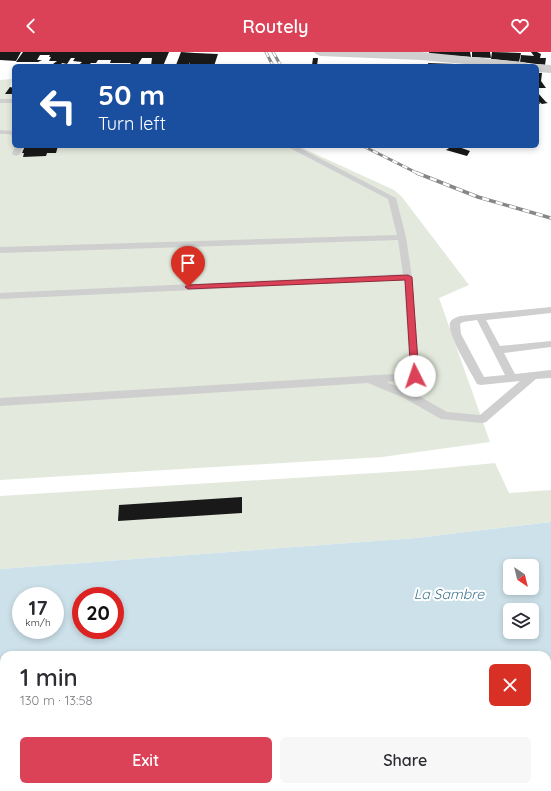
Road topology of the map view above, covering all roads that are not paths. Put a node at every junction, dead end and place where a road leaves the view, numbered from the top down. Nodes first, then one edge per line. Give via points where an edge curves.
1 (320, 52) edge
2 (503, 64) edge
3 (539, 68) edge
4 (551, 69) edge
5 (0, 101) edge
6 (12, 101) edge
7 (0, 132) edge
8 (12, 133) edge
9 (18, 148) edge
10 (294, 148) edge
11 (16, 154) dead end
12 (402, 237) junction
13 (0, 250) edge
14 (408, 277) junction
15 (0, 296) edge
16 (551, 310) edge
17 (480, 317) junction
18 (551, 344) edge
19 (497, 350) junction
20 (551, 374) edge
21 (532, 376) junction
22 (512, 378) junction
23 (370, 379) junction
24 (0, 402) edge

1 - 2 street via 421,56
3 - 4 street
5 - 6 lane
7 - 8 lane
9 - 11 lane
10 - 12 lane via 392,198
12 - 13 lane
12 - 14 lane
14 - 15 lane
14 - 23 lane via 415,376
16 - 17 lane
17 - 19 lane
17 - 22 lane via 460,319 455,323 456,334 481,381
18 - 19 lane
19 - 22 lane
20 - 21 lane
21 - 22 lane
21 - 23 lane via 482,419 445,416 408,395
23 - 24 lane

